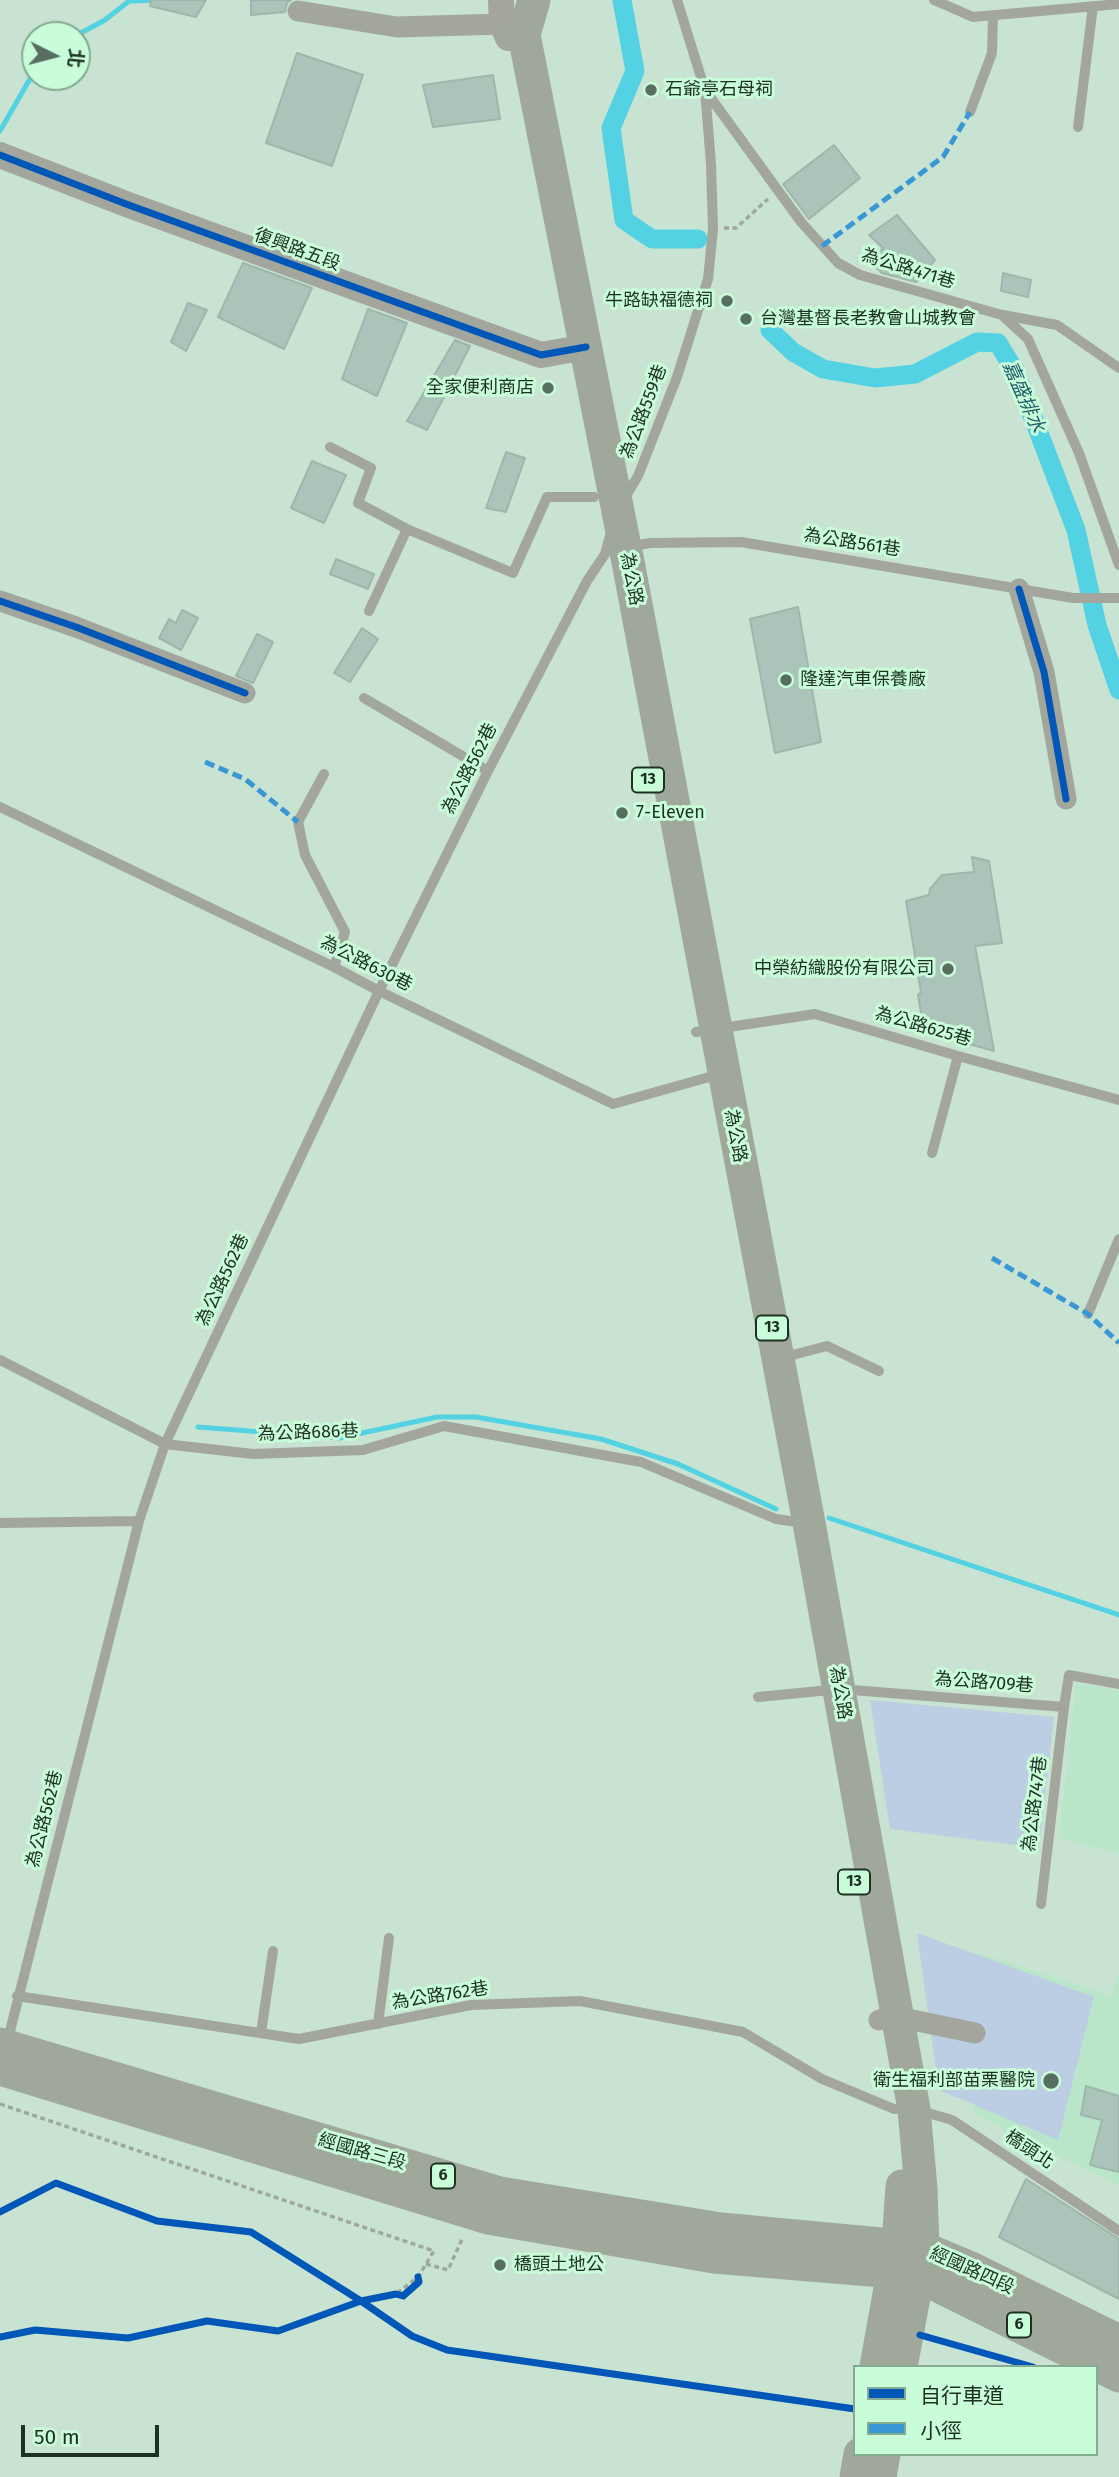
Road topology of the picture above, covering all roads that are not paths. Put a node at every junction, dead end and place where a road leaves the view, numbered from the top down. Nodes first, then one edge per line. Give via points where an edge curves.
1 (520, 0) edge
2 (534, 0) edge
3 (677, 0) edge
4 (934, 0) edge
5 (1100, 4) edge
6 (1119, 4) edge
7 (298, 11) dead end
8 (993, 15) junction
9 (509, 19) edge
10 (705, 90) junction
11 (970, 112) dead end
12 (1079, 127) dead end
13 (0, 155) edge
14 (1002, 314) junction
15 (577, 349) junction
16 (1119, 368) edge
17 (330, 447) dead end
18 (606, 504) junction
19 (407, 529) junction
20 (615, 551) junction
21 (1119, 565) edge
22 (1019, 589) junction
23 (1119, 598) edge
24 (0, 601) edge
25 (369, 611) dead end
26 (245, 694) dead end
27 (364, 698) dead end
28 (488, 771) junction
29 (324, 774) dead end
30 (1066, 799) dead end
31 (0, 807) edge
32 (334, 967) junction
33 (379, 991) junction
34 (706, 1030) junction
35 (958, 1056) junction
36 (713, 1075) junction
37 (1119, 1100) edge
38 (932, 1153) dead end
39 (1119, 1239) edge
40 (1088, 1314) dead end
41 (778, 1359) junction
42 (0, 1360) edge
43 (879, 1371) dead end
44 (165, 1444) junction
45 (139, 1521) junction
46 (0, 1523) edge
47 (799, 1523) junction
48 (1119, 1684) edge
49 (830, 1690) junction
50 (758, 1697) dead end
51 (1064, 1707) junction
52 (1041, 1904) dead end
53 (389, 1938) dead end
54 (273, 1951) dead end
55 (18, 1996) junction
56 (889, 2018) junction
57 (378, 2024) junction
58 (261, 2033) junction
59 (975, 2033) dead end
60 (2, 2057) edge
61 (904, 2109) junction
62 (1119, 2231) edge
63 (908, 2260) junction
64 (1119, 2342) edge
65 (889, 2362) edge
66 (1119, 2376) edge
67 (860, 2456) edge
68 (884, 2456) edge
69 (856, 2477) edge
70 (880, 2477) edge

1 - 9 street
2 - 9 main road, 為公路 / 13
3 - 10 lane, 為公路471巷
4 - 8 lane via 973,17
5 - 6 lane
5 - 8 lane
5 - 12 lane
7 - 9 street via 397,27
8 - 11 lane via 992,52
9 - 15 main road, 為公路 / 13
10 - 14 lane, 為公路471巷 via 801,222 838,262 860,275
10 - 18 lane, 為公路559巷 via 713,229 708,279 677,377 638,476
13 - 15 street, 復興路五段 via 541,355
14 - 16 lane via 1057,325
14 - 21 lane, 為公路471巷 via 1028,339 1079,453
15 - 18 main road, 為公路 / 13
17 - 19 lane via 371,468 358,503
18 - 19 lane via 547,497 513,572
18 - 20 main road, 為公路 / 13
19 - 25 lane
20 - 22 lane, 為公路561巷 via 650,543 741,542
20 - 28 lane, 為公路562巷 via 587,581
20 - 34 main road, 為公路 / 13
22 - 23 lane, 為公路561巷 via 1078,598
22 - 30 street via 1044,671
24 - 26 street via 76,626
27 - 28 lane
28 - 33 lane, 為公路562巷
29 - 32 lane via 298,822 305,855 345,932
31 - 32 lane, 為公路630巷
32 - 33 lane, 為公路630巷
33 - 36 lane, 為公路630巷 via 613,1104
33 - 44 lane, 為公路562巷
34 - 35 lane, 為公路625巷 via 815,1014
34 - 36 main road, 為公路 / 13
35 - 37 lane, 為公路625巷
35 - 38 lane
36 - 41 main road, 為公路 / 13
36 - 47 main road, 為公路 / 13
39 - 40 lane
41 - 43 lane via 827,1346
41 - 47 main road, 為公路 / 13
42 - 44 lane, 為公路686巷
44 - 45 lane, 為公路562巷
44 - 47 lane, 為公路686巷 via 253,1454 363,1450 444,1426 641,1462 775,1519
45 - 46 lane
45 - 55 lane, 為公路562巷
47 - 49 main road, 為公路 / 13
48 - 51 lane via 1069,1675
49 - 50 lane, 為公路709巷
49 - 51 lane, 為公路709巷
49 - 56 main road, 為公路 / 13
51 - 52 lane, 為公路747巷
53 - 57 lane
54 - 58 lane
55 - 58 lane, 為公路762巷
55 - 60 lane, 為公路562巷
56 - 59 street
56 - 61 main road, 為公路 / 13
57 - 58 lane, 為公路762巷 via 299,2039
57 - 61 lane, 為公路762巷 via 471,2005 580,2001 743,2032 822,2079
60 - 63 main road, 經國路三段 / 6 via 488,2218 714,2258
61 - 62 lane, 橋頭北 via 952,2120
61 - 63 main road, 為公路 / 13 via 921,2189
63 - 64 main road, 經國路四段 / 6 via 971,2268
63 - 65 main road, 13
63 - 66 main road, 經國路四段 / 6
67 - 69 main road
68 - 70 main road

